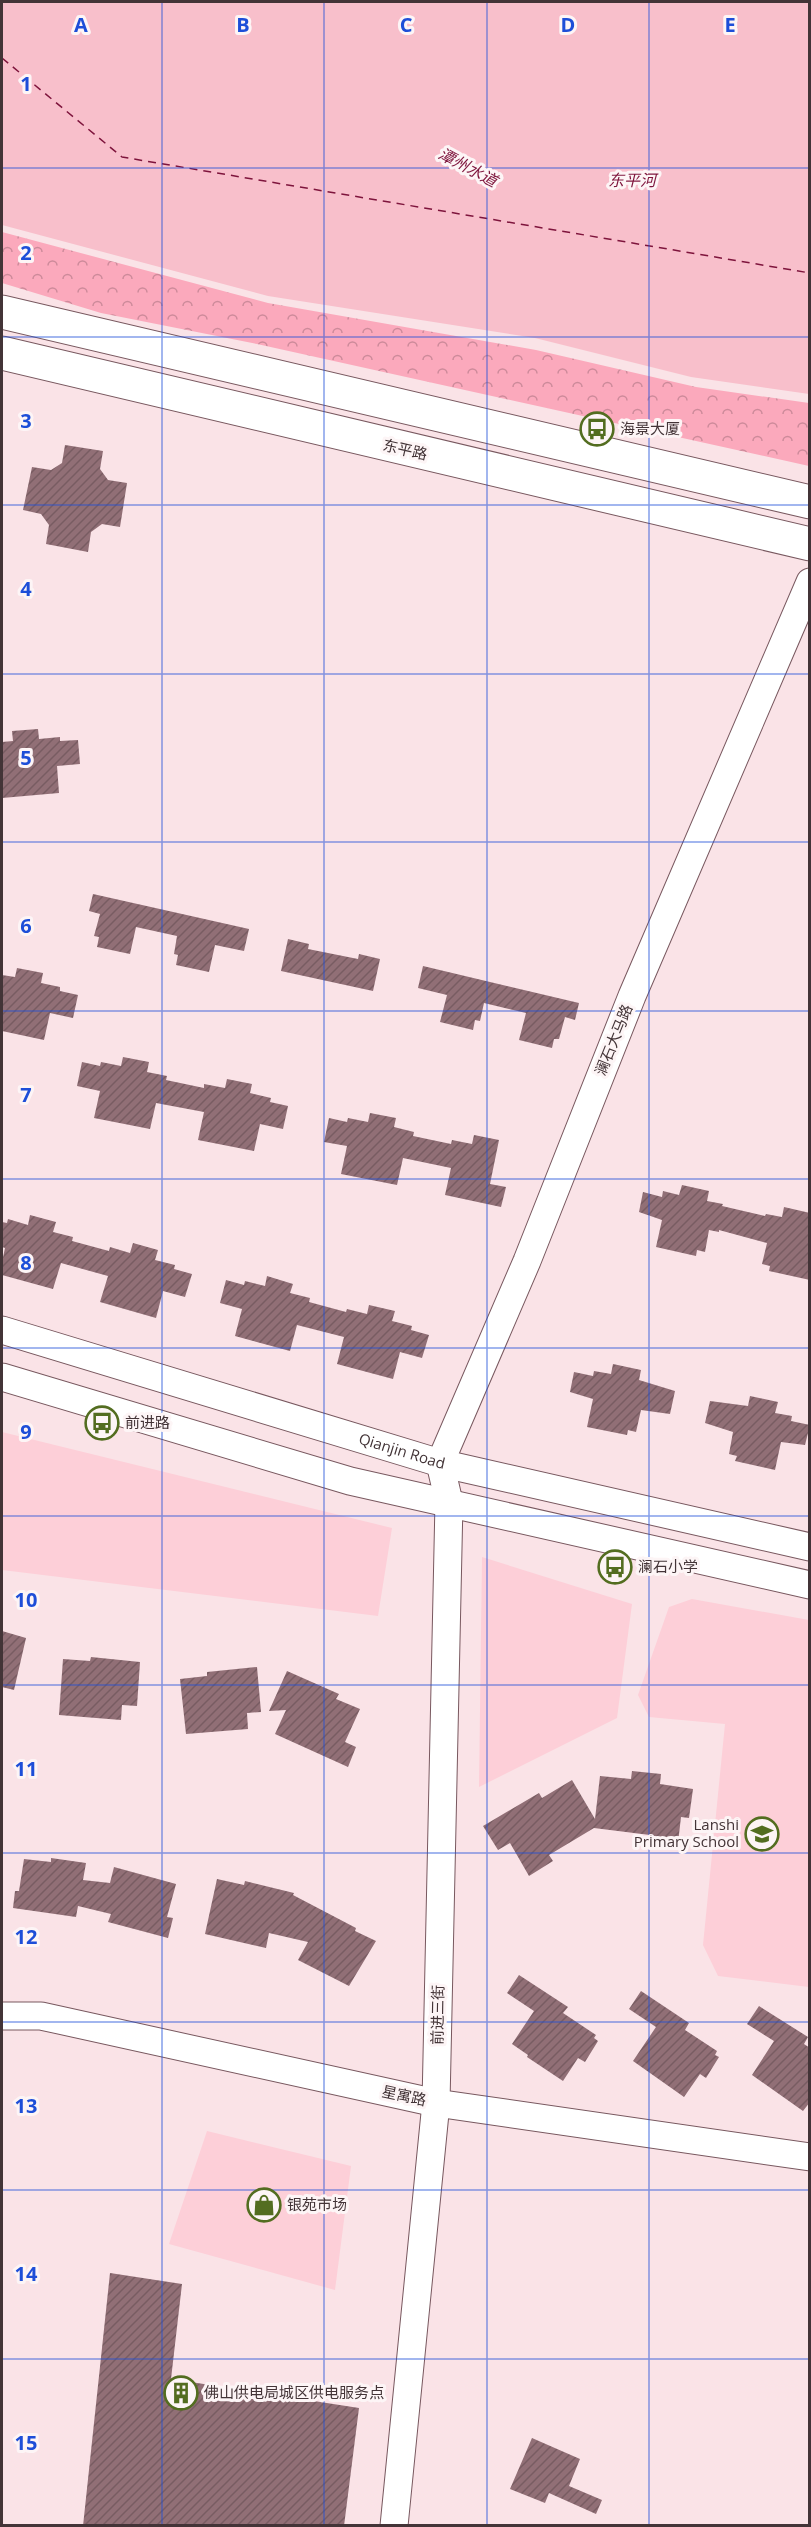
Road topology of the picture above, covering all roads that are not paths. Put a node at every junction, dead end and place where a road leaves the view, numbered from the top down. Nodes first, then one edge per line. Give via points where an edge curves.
1 (2, 312) edge
2 (2, 353) edge
3 (810, 502) edge
4 (810, 544) edge
5 (810, 582) edge
6 (2, 1330) edge
7 (2, 1377) edge
8 (440, 1463) junction
9 (449, 1502) junction
10 (810, 1547) edge
11 (810, 1585) edge
12 (2, 2016) edge
13 (436, 2103) junction
14 (810, 2157) edge
15 (394, 2526) edge

1 - 3 main road
2 - 4 main road, 东平路
5 - 8 street, 澜石大马路 via 632,996 527,1261
6 - 8 street, Qianjin Road
7 - 9 street via 350,1481
8 - 9 street
8 - 10 street, Qianjin Road
9 - 11 street
9 - 13 street, 前进三街
12 - 13 street, 星寓路 via 41,2016
13 - 14 street, 星寓路
13 - 15 street, 前进三街

